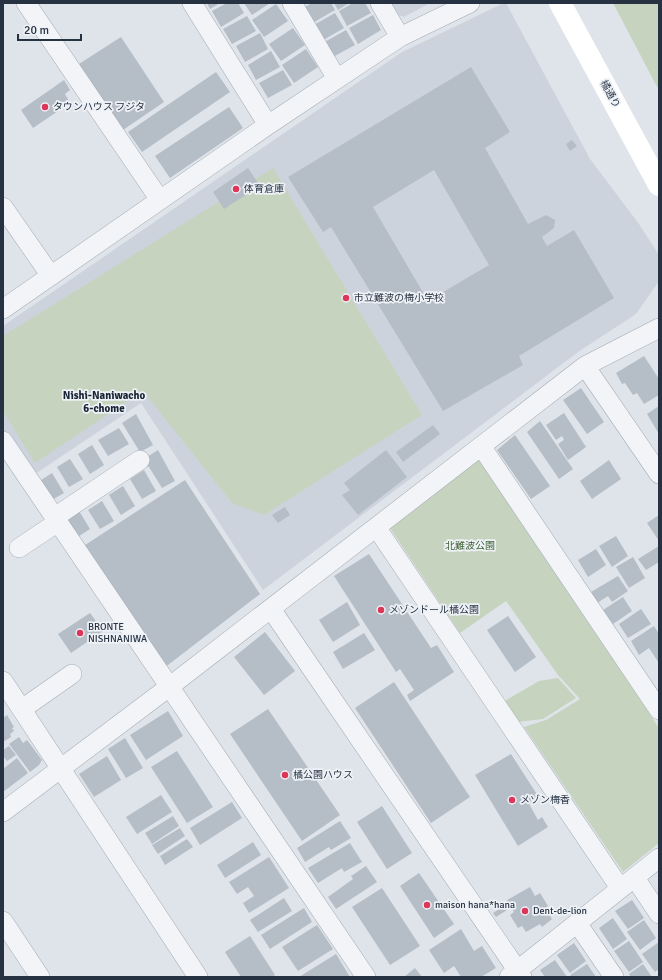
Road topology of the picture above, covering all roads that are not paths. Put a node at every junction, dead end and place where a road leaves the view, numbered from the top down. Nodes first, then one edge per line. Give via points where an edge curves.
1 (26, 3) edge
2 (192, 3) edge
3 (292, 3) edge
4 (380, 3) edge
5 (470, 3) edge
6 (560, 3) edge
7 (400, 37) junction
8 (337, 79) junction
9 (268, 125) junction
10 (659, 185) edge
11 (160, 200) junction
12 (3, 207) edge
13 (51, 276) junction
14 (3, 309) edge
15 (659, 328) edge
16 (585, 366) junction
17 (3, 441) edge
18 (482, 446) junction
19 (140, 460) dead end
20 (659, 474) edge
21 (56, 520) junction
22 (376, 527) junction
23 (19, 548) dead end
24 (271, 609) junction
25 (72, 674) dead end
26 (3, 681) edge
27 (169, 687) junction
28 (22, 709) junction
29 (659, 710) edge
30 (61, 768) junction
31 (3, 812) edge
32 (659, 858) edge
33 (627, 883) junction
34 (659, 914) edge
35 (3, 921) edge
36 (577, 922) junction
37 (516, 975) edge
38 (40, 977) edge
39 (198, 977) edge
40 (366, 977) edge
41 (614, 977) edge

1 - 11 street
2 - 9 street
3 - 8 street
4 - 7 street
5 - 7 street
6 - 10 street, 橘通り
7 - 8 street
8 - 9 street
9 - 11 street
11 - 13 street
12 - 13 street
13 - 14 street
15 - 16 street
16 - 18 street
16 - 20 street
17 - 21 street
18 - 22 street
18 - 29 street
19 - 21 street
21 - 23 street
21 - 27 street
22 - 24 street
22 - 33 street
24 - 27 street
24 - 37 street
25 - 28 street
26 - 28 street
27 - 30 street
27 - 40 street
28 - 30 street
30 - 31 street
30 - 39 street
32 - 33 street
33 - 34 street
33 - 36 street
35 - 38 street
36 - 37 street
36 - 41 street

